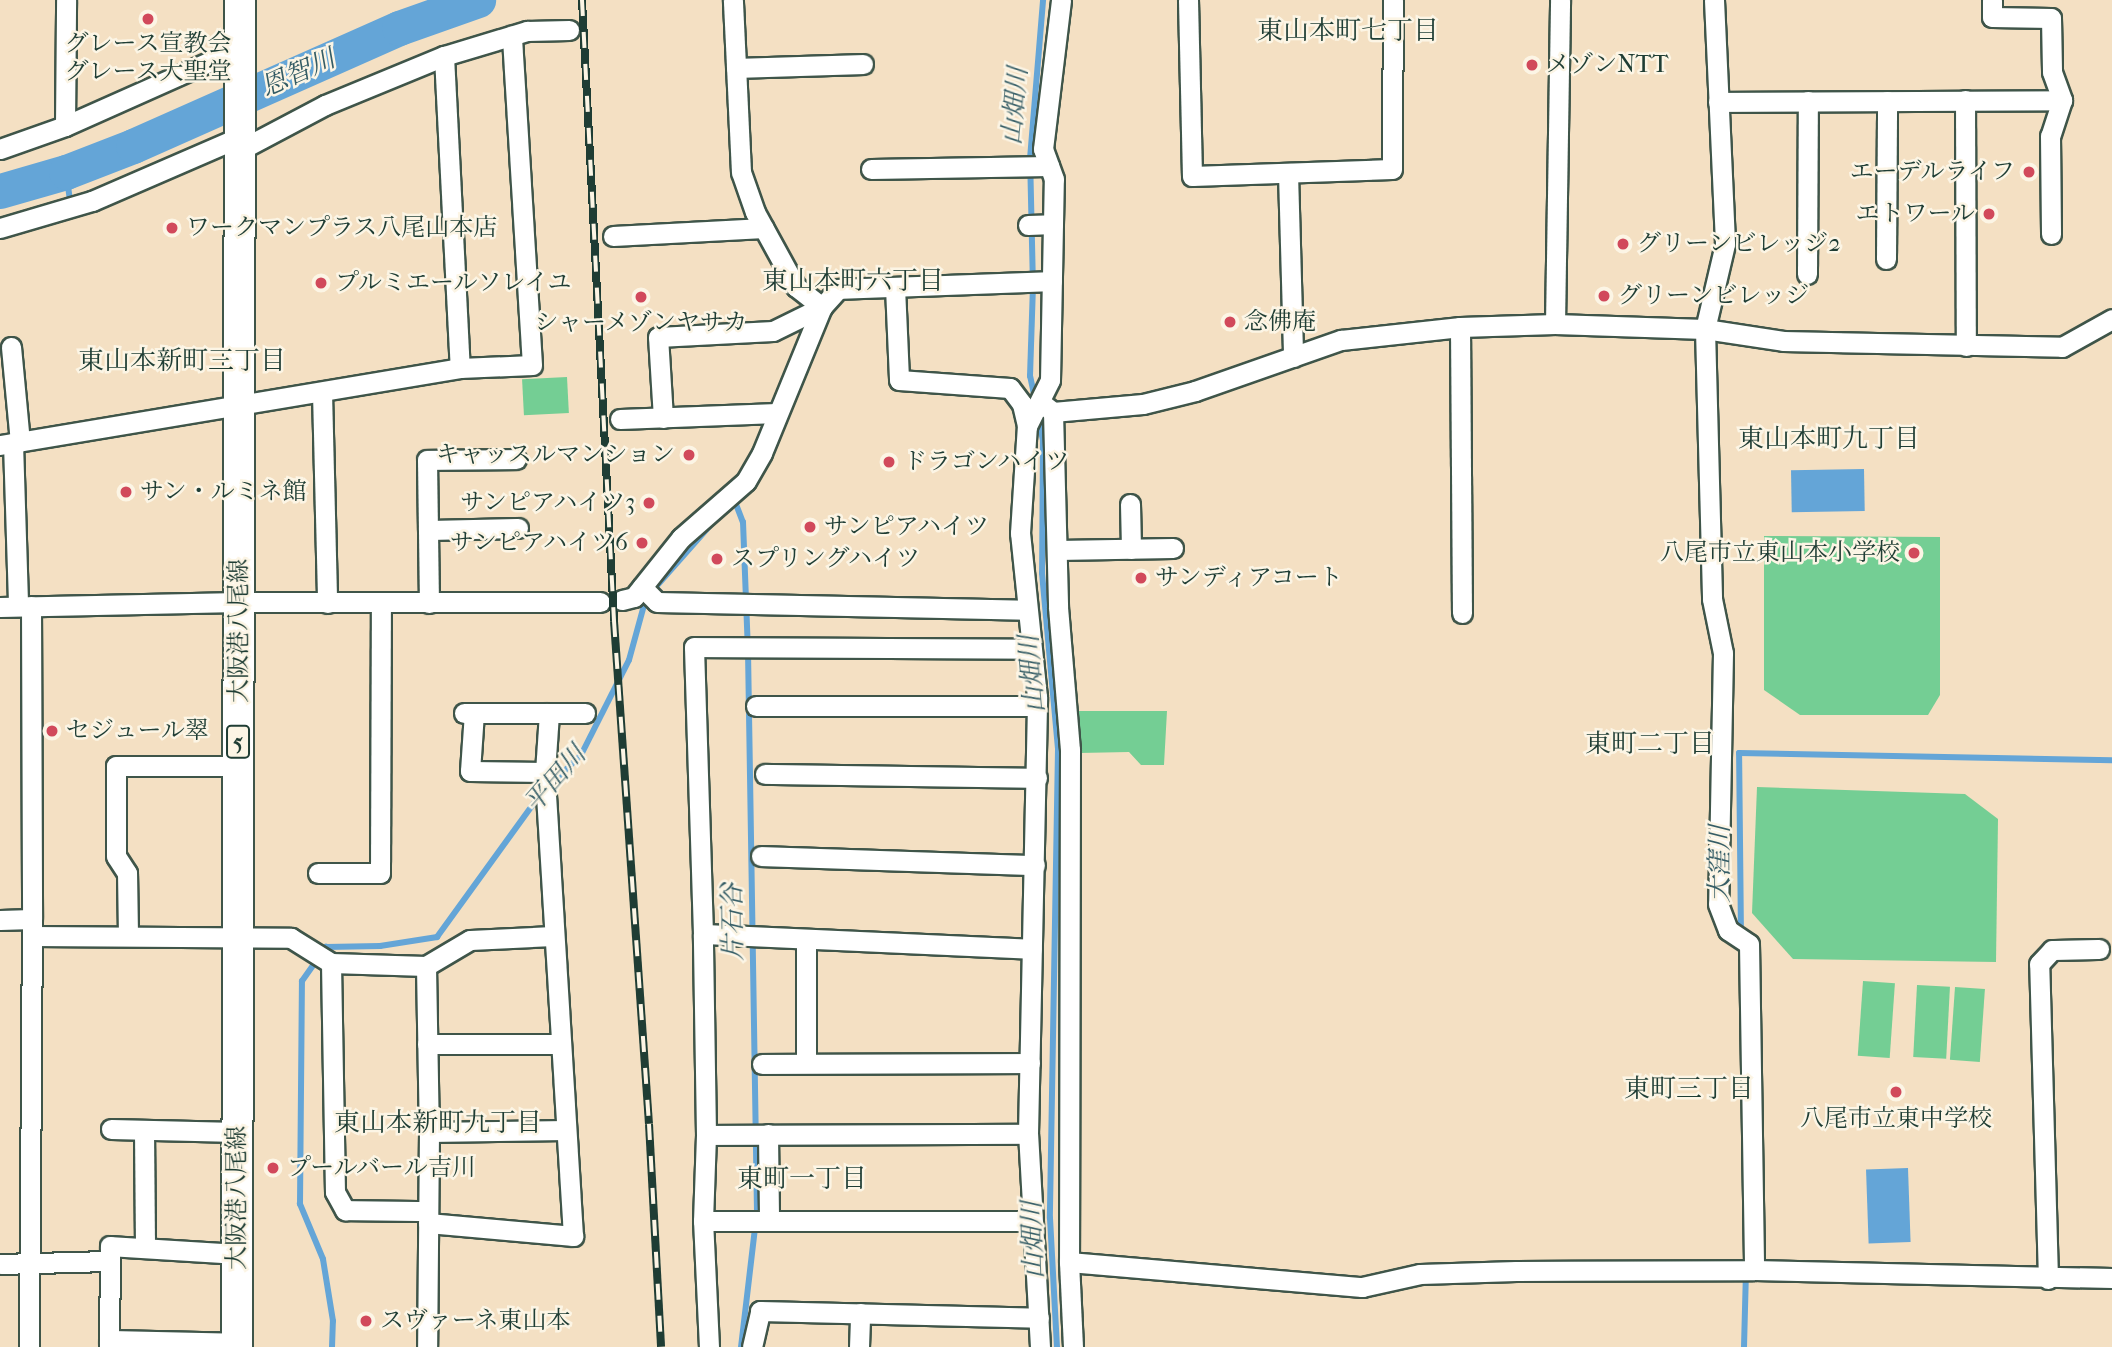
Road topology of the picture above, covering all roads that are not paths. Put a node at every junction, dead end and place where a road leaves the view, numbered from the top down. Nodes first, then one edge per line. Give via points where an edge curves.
1 (66, 0) edge
2 (240, 0) edge
3 (1061, 0) edge
4 (1188, 0) edge
5 (1393, 0) edge
6 (1560, 0) edge
7 (1714, 0) edge
8 (1992, 0) edge
9 (736, 1) edge
10 (569, 30) dead end
11 (512, 36) junction
12 (240, 48) junction
13 (444, 56) junction
14 (863, 64) dead end
15 (736, 68) junction
16 (1965, 100) junction
17 (2062, 100) junction
18 (1808, 101) junction
19 (1887, 101) junction
20 (1718, 102) junction
21 (65, 126) junction
22 (240, 143) junction
23 (0, 149) edge
24 (1038, 166) junction
25 (871, 169) dead end
26 (1288, 173) junction
27 (764, 228) junction
28 (0, 229) edge
29 (2051, 234) dead end
30 (613, 236) dead end
31 (1886, 259) dead end
32 (1807, 274) dead end
33 (1040, 281) junction
34 (895, 287) junction
35 (822, 307) junction
36 (2112, 319) edge
37 (1555, 324) junction
38 (1460, 327) junction
39 (1705, 329) junction
40 (1966, 346) junction
41 (11, 347) dead end
42 (1293, 356) junction
43 (460, 368) junction
44 (322, 391) junction
45 (239, 405) junction
46 (1039, 412) junction
47 (777, 413) junction
48 (663, 418) junction
49 (620, 419) dead end
50 (11, 444) edge
51 (516, 458) dead end
52 (1130, 504) dead end
53 (518, 528) dead end
54 (428, 530) junction
55 (1173, 548) dead end
56 (1131, 549) junction
57 (1057, 550) junction
58 (642, 587) junction
59 (622, 600) dead end
60 (239, 602) junction
61 (600, 602) dead end
62 (327, 603) junction
63 (381, 603) junction
64 (429, 603) junction
65 (17, 607) edge
66 (1026, 610) junction
67 (1462, 613) dead end
68 (1030, 649) junction
69 (756, 706) dead end
70 (1037, 706) junction
71 (549, 713) junction
72 (585, 713) dead end
73 (238, 766) junction
74 (765, 775) dead end
75 (1037, 778) junction
76 (545, 783) junction
77 (761, 856) dead end
78 (1035, 865) junction
79 (318, 873) dead end
80 (0, 920) edge
81 (32, 928) junction
82 (703, 934) junction
83 (128, 935) junction
84 (238, 935) junction
85 (553, 936) junction
86 (806, 939) junction
87 (1032, 949) junction
88 (2099, 949) dead end
89 (324, 959) junction
90 (426, 966) junction
91 (427, 1044) junction
92 (560, 1044) junction
93 (807, 1063) junction
94 (1030, 1063) junction
95 (762, 1064) dead end
96 (111, 1129) dead end
97 (144, 1130) junction
98 (566, 1130) junction
99 (237, 1132) junction
100 (429, 1132) junction
101 (768, 1134) junction
102 (1028, 1134) junction
103 (706, 1135) junction
104 (428, 1217) junction
105 (703, 1221) junction
106 (769, 1221) junction
107 (1032, 1221) junction
108 (145, 1248) junction
109 (237, 1254) junction
110 (109, 1261) junction
111 (1069, 1262) junction
112 (0, 1264) edge
113 (29, 1264) junction
114 (1754, 1270) junction
115 (2112, 1278) edge
116 (2048, 1279) junction
117 (860, 1313) junction
118 (1039, 1318) junction
119 (109, 1344) edge
120 (237, 1345) edge
121 (29, 1347) edge
122 (427, 1347) edge
123 (709, 1347) edge
124 (752, 1347) edge
125 (859, 1347) edge
126 (1040, 1347) edge
127 (1073, 1347) edge

1 - 21 street
2 - 12 main road, 大阪港八尾線 / 5
3 - 24 street
4 - 26 street via 1192,176
5 - 26 street via 1392,169
6 - 37 street
7 - 20 street
8 - 17 street via 1992,17 2051,18 2052,72
9 - 15 street
10 - 11 street
11 - 13 street
11 - 43 street via 532,365
12 - 21 street
12 - 22 main road, 大阪港八尾線 / 5
13 - 22 street
13 - 43 street
14 - 15 street
15 - 27 street via 741,172
16 - 17 street
16 - 19 street
16 - 40 street
17 - 29 street via 2050,136
18 - 19 street
18 - 20 street
18 - 32 street
19 - 31 street
20 - 39 street via 1725,244
21 - 23 street
22 - 28 street via 92,201
22 - 45 main road, 大阪港八尾線 / 5
24 - 25 street
24 - 33 street via 1054,179 1039,224
26 - 42 street
27 - 30 street
27 - 35 street via 796,287
33 - 34 street
33 - 46 street via 1050,380
34 - 35 street via 838,289
34 - 46 street via 899,380 1010,388 1022,404
35 - 47 street
35 - 48 street via 773,331 658,337
36 - 40 street via 2062,348
37 - 38 street
37 - 39 street
38 - 42 street via 1340,340
38 - 67 street
39 - 40 street via 1783,341
39 - 114 street via 1712,599 1723,653 1718,904 1728,930 1749,944
41 - 50 street
42 - 46 street via 1143,404
43 - 44 street
44 - 45 street
44 - 62 street
45 - 50 street
45 - 60 main road, 大阪港八尾線 / 5
46 - 57 street
46 - 66 street via 1020,533
47 - 48 street
47 - 58 street via 746,481 681,538
48 - 49 street
50 - 65 street
51 - 54 street via 427,460
52 - 56 street
53 - 54 street
54 - 64 street
55 - 56 street
56 - 57 street
57 - 111 street via 1070,750
58 - 59 street via 634,597
58 - 66 street via 657,602
60 - 62 street
60 - 65 street
60 - 73 main road, 大阪港八尾線 / 5
61 - 64 street
62 - 63 street
63 - 64 street
63 - 79 street via 380,873
65 - 81 street
66 - 68 street
68 - 70 street
68 - 82 street via 694,647
69 - 70 street
70 - 75 street
71 - 72 street
71 - 76 street
71 - 76 street via 467,713 470,771
73 - 83 street via 116,766 116,856 127,873
73 - 84 main road, 大阪港八尾線 / 5
74 - 75 street
75 - 78 street
76 - 85 street
77 - 78 street
78 - 87 street
80 - 81 street
81 - 83 street
81 - 113 street
82 - 86 street
82 - 103 street
83 - 84 street
84 - 89 street via 291,938
84 - 99 main road, 大阪港八尾線 / 5
85 - 90 street via 470,940
85 - 92 street
86 - 87 street
86 - 93 street
87 - 94 street
88 - 116 street via 2052,950 2039,964
89 - 90 street
89 - 104 street via 335,1192 345,1210
90 - 91 street
91 - 92 street
91 - 100 street
92 - 98 street
93 - 94 street
93 - 95 street
94 - 102 street
96 - 97 street
97 - 99 street
97 - 108 street
98 - 100 street
98 - 104 street via 573,1236
99 - 109 main road, 大阪港八尾線 / 5
100 - 104 street
101 - 102 street
101 - 103 street
101 - 106 street
102 - 107 street
103 - 105 street
104 - 122 street
105 - 106 street
105 - 123 street
106 - 107 street
107 - 118 street
108 - 109 street
108 - 110 street via 110,1246
109 - 120 main road, 大阪港八尾線 / 5
110 - 113 street
110 - 119 street
111 - 114 street via 1362,1287 1420,1274
111 - 127 street
112 - 113 street
113 - 121 street
114 - 116 street
115 - 116 street
117 - 118 street
117 - 124 street via 760,1311
117 - 125 street
118 - 126 street
119 - 120 street

